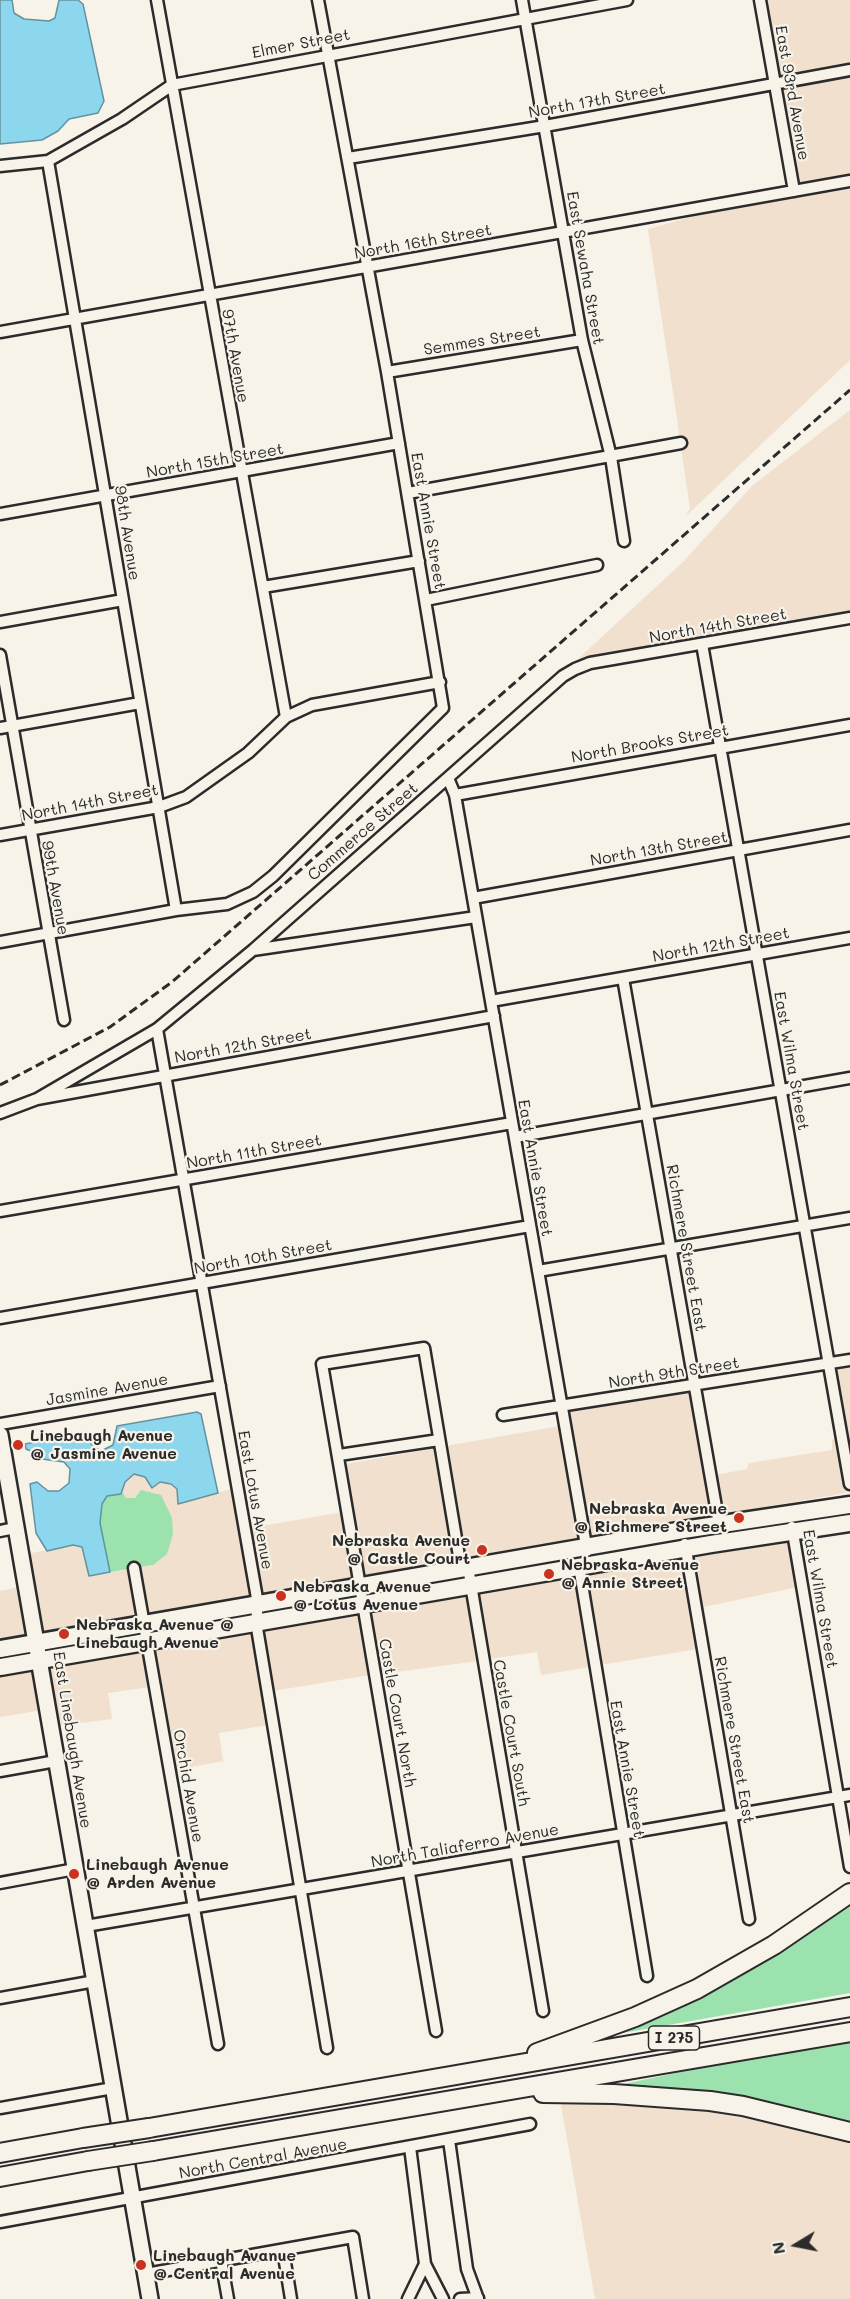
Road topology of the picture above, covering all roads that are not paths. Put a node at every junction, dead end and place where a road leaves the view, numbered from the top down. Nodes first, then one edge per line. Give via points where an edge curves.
1 (157, 0) edge
2 (318, 0) edge
3 (522, 0) edge
4 (627, 0) edge
5 (760, 0) edge
6 (525, 18) junction
7 (327, 54) junction
8 (850, 70) edge
9 (775, 84) junction
10 (172, 85) junction
11 (545, 126) junction
12 (348, 158) junction
13 (48, 161) junction
14 (0, 166) edge
15 (850, 181) edge
16 (794, 191) junction
17 (562, 234) junction
18 (366, 267) junction
19 (209, 295) junction
20 (76, 318) junction
21 (0, 332) edge
22 (582, 340) junction
23 (387, 372) junction
24 (399, 443) junction
25 (681, 443) dead end
26 (611, 457) junction
27 (240, 471) junction
28 (408, 493) junction
29 (106, 496) junction
30 (0, 514) edge
31 (624, 541) dead end
32 (419, 561) junction
33 (597, 565) dead end
34 (263, 587) junction
35 (123, 600) junction
36 (426, 600) junction
37 (850, 618) edge
38 (0, 621) edge
39 (702, 644) junction
40 (0, 655) edge
41 (590, 663) joint
42 (440, 682) junction
43 (140, 703) junction
44 (286, 717) junction
45 (850, 724) edge
46 (12, 726) junction
47 (0, 728) edge
48 (720, 747) junction
49 (448, 778) junction
50 (455, 795) junction
51 (159, 807) junction
52 (29, 829) junction
53 (850, 830) edge
54 (0, 835) edge
55 (738, 849) junction
56 (473, 898) junction
57 (176, 910) junction
58 (477, 917) junction
59 (48, 933) junction
60 (850, 938) edge
61 (0, 942) edge
62 (253, 950) junction
63 (757, 954) junction
64 (623, 978) junction
65 (491, 1001) junction
66 (494, 1016) junction
67 (64, 1020) dead end
68 (158, 1029) junction
69 (165, 1076) junction
70 (850, 1078) edge
71 (780, 1090) junction
72 (37, 1099) junction
73 (0, 1113) edge
74 (647, 1113) junction
75 (512, 1123) junction
76 (515, 1137) junction
77 (184, 1180) junction
78 (0, 1212) edge
79 (850, 1218) edge
80 (530, 1226) junction
81 (805, 1226) junction
82 (670, 1250) junction
83 (538, 1271) junction
84 (201, 1283) junction
85 (0, 1318) edge
86 (850, 1360) edge
87 (322, 1364) joint
88 (827, 1364) junction
89 (219, 1386) junction
90 (694, 1386) junction
91 (562, 1407) junction
92 (503, 1415) dead end
93 (0, 1424) edge
94 (0, 1435) edge
95 (439, 1440) junction
96 (339, 1455) junction
97 (850, 1484) edge
98 (850, 1505) edge
99 (791, 1523) junction
100 (850, 1523) edge
101 (719, 1524) junction
102 (8, 1530) edge
103 (682, 1530) junction
104 (586, 1547) junction
105 (686, 1548) junction
106 (584, 1565) junction
107 (135, 1568) dead end
108 (465, 1568) junction
109 (360, 1586) junction
110 (471, 1586) junction
111 (258, 1604) junction
112 (363, 1604) junction
113 (256, 1622) junction
114 (144, 1624) junction
115 (38, 1642) junction
116 (147, 1642) junction
117 (0, 1649) edge
118 (41, 1660) junction
119 (0, 1667) edge
120 (56, 1761) junction
121 (0, 1771) edge
122 (844, 1796) edge
123 (731, 1815) junction
124 (623, 1833) junction
125 (516, 1852) junction
126 (850, 1867) edge
127 (75, 1869) junction
128 (409, 1871) junction
129 (0, 1883) edge
130 (301, 1889) junction
131 (850, 1893) edge
132 (194, 1908) junction
133 (749, 1919) dead end
134 (86, 1926) junction
135 (647, 1976) dead end
136 (95, 1981) junction
137 (0, 1998) edge
138 (850, 2007) edge
139 (543, 2011) dead end
140 (436, 2031) dead end
141 (850, 2031) edge
142 (218, 2044) dead end
143 (327, 2048) dead end
144 (499, 2068) junction
145 (114, 2088) junction
146 (499, 2092) junction
147 (0, 2108) edge
148 (530, 2124) dead end
149 (850, 2132) edge
150 (449, 2140) junction
151 (410, 2147) junction
152 (0, 2153) edge
153 (0, 2177) edge
154 (132, 2198) junction
155 (0, 2222) edge
156 (283, 2250) junction
157 (221, 2260) junction
158 (425, 2264) junction
159 (146, 2274) junction
160 (478, 2298) edge
161 (150, 2299) edge
162 (228, 2299) edge
163 (291, 2299) edge
164 (363, 2299) edge
165 (408, 2299) edge
166 (443, 2299) edge
167 (460, 2299) edge

1 - 10 street, 97th Avenue
2 - 7 street, East Annie Street
3 - 6 street, East Sewaha Street
4 - 6 street, Elmer Street
5 - 9 street, East 93rd Avenue
6 - 7 street, Elmer Street
6 - 11 street, East Sewaha Street
7 - 10 street, Elmer Street
7 - 12 street, East Annie Street
8 - 9 street, North 17th Street
9 - 11 street, North 17th Street
9 - 16 street, East 93rd Avenue
10 - 13 street, Elmer Street
10 - 19 street, 97th Avenue
11 - 12 street, North 17th Street
11 - 17 street, East Sewaha Street
12 - 18 street, East Annie Street
13 - 14 street, Elmer Street
13 - 20 street, 98th Avenue
15 - 16 street, North 16th Street
16 - 17 street, North 16th Street
17 - 18 street, North 16th Street
17 - 22 street, East Sewaha Street
18 - 19 street, North 16th Street
18 - 23 street, East Annie Street
19 - 20 street, North 16th Street
19 - 27 street, 97th Avenue
20 - 21 street, North 16th Street
20 - 29 street, 98th Avenue
22 - 23 street, Semmes Street
22 - 26 street, East Sewaha Street
23 - 24 street, East Annie Street
24 - 27 street, North 15th Street
24 - 28 street, East Annie Street
25 - 26 street
26 - 28 street
26 - 31 street, East Sewaha Street
27 - 29 street, North 15th Street
27 - 34 street, 97th Avenue
28 - 32 street, East Annie Street
29 - 30 street, North 15th Street
29 - 35 street, 98th Avenue
32 - 34 street
32 - 36 street, East Annie Street
33 - 36 street
34 - 44 street, 97th Avenue
35 - 38 street
35 - 43 street, 98th Avenue
36 - 42 street, East Annie Street
37 - 39 street, North 14th Street
39 - 41 street, North 14th Street
39 - 48 street, East Wilma Street
40 - 46 street, 99th Avenue
41 - 49 street, Commerce Street via 563,676
42 - 44 street, North 14th Street via 312,705
42 - 57 street, East Annie Street via 443,708 273,876 253,892 227,904
43 - 46 street
43 - 51 street, 98th Avenue
44 - 51 street, North 14th Street via 248,753 186,797
45 - 48 street, North Brooks Street
46 - 47 street
46 - 52 street, 99th Avenue
48 - 50 street, North Brooks Street
48 - 55 street, East Wilma Street
49 - 50 street, East Annie Street
49 - 62 street, Commerce Street
50 - 56 street, East Annie Street
51 - 52 street, North 14th Street
51 - 57 street, 98th Avenue
52 - 54 street, North 14th Street
52 - 59 street, 99th Avenue
53 - 55 street, North 13th Street
55 - 56 street, North 13th Street
55 - 63 street, East Wilma Street
56 - 58 street, East Annie Street
57 - 59 street
58 - 62 street
58 - 65 street, East Annie Street
59 - 61 street
59 - 67 street, 99th Avenue
60 - 63 street, North 12th Street
62 - 68 street, Commerce Street
63 - 64 street, North 12th Street
63 - 71 street, East Wilma Street
64 - 65 street, North 12th Street
64 - 74 street, Richmere Street East
65 - 66 street, East Annie Street
66 - 69 street, North 12th Street
66 - 75 street, East Annie Street
68 - 69 street, East Lotus Avenue
68 - 72 street, Commerce Street
69 - 72 street, North 12th Street
69 - 77 street, East Lotus Avenue
70 - 71 street
71 - 74 street
71 - 81 street, East Wilma Street
72 - 73 street, North 12th Street
74 - 76 street
74 - 82 street, Richmere Street East
75 - 76 street, East Annie Street
75 - 77 street, North 11th Street
76 - 80 street, East Annie Street
77 - 78 street, North 11th Street
77 - 84 street, East Lotus Avenue
79 - 81 street
80 - 83 street, East Annie Street
80 - 84 street, North 10th Street
81 - 82 street
81 - 88 street, East Wilma Street
82 - 83 street
82 - 90 street, Richmere Street East
83 - 91 street, East Annie Street
84 - 85 street, North 10th Street
84 - 89 street, East Lotus Avenue
86 - 88 street, North 9th Street
87 - 95 street, Castle Court South via 424,1348
87 - 96 street, Castle Court North
88 - 90 street, North 9th Street
88 - 97 street, East Wilma Street
89 - 93 street, Jasmine Avenue
89 - 111 street, East Lotus Avenue
90 - 91 street, North 9th Street
90 - 101 street, Richmere Street East
91 - 92 street, North 9th Street
91 - 104 street, East Annie Street
94 - 102 street, East Linebaugh Avenue
95 - 96 street
95 - 108 street, Castle Court South
96 - 109 street, Castle Court North
98 - 99 main road
99 - 100 main road
99 - 101 main road
99 - 105 main road
99 - 122 street, East Wilma Street
101 - 103 main road
102 - 115 street, East Linebaugh Avenue
103 - 104 main road
103 - 105 street, Richmere Street East
104 - 106 street, East Annie Street
104 - 108 main road
105 - 106 main road
105 - 123 street, Richmere Street East
106 - 110 main road
106 - 124 street, East Annie Street
107 - 114 street, Orchid Avenue
108 - 109 main road
108 - 110 street, Castle Court South
109 - 111 main road
109 - 112 street, Castle Court North
110 - 112 main road
110 - 125 street, Castle Court South
111 - 113 street, East Lotus Avenue
111 - 114 main road
112 - 113 main road
112 - 128 street, Castle Court North
113 - 116 main road
113 - 130 street, East Lotus Avenue
114 - 115 main road
114 - 116 street, Orchid Avenue
115 - 117 main road
115 - 118 street, East Linebaugh Avenue
116 - 118 main road
116 - 132 street, Orchid Avenue
118 - 119 main road
118 - 120 street, East Linebaugh Avenue
120 - 121 street
120 - 127 street, East Linebaugh Avenue
122 - 123 street, North Taliaferro Avenue
122 - 126 street, East Wilma Street
123 - 124 street, North Taliaferro Avenue
123 - 133 street, Richmere Street East
124 - 125 street, North Taliaferro Avenue
124 - 135 street, East Annie Street
125 - 128 street, North Taliaferro Avenue
125 - 139 street, Castle Court South
127 - 129 street
127 - 134 street, East Linebaugh Avenue
128 - 130 street, North Taliaferro Avenue
128 - 140 street, Castle Court North
130 - 132 street, North Taliaferro Avenue
130 - 143 street, East Lotus Avenue
131 - 144 highway via 764,1952 697,1989 635,2017
132 - 134 street, North Taliaferro Avenue
132 - 142 street, Orchid Avenue
134 - 136 street, East Linebaugh Avenue
136 - 137 street
136 - 145 street, East Linebaugh Avenue
138 - 144 highway, I 275
141 - 146 highway, I 275
144 - 152 highway, I 275, bridge
145 - 147 street
145 - 154 street, East Linebaugh Avenue
146 - 149 highway via 710,2101
146 - 153 highway, I 275, bridge
148 - 150 street, North Central Avenue
150 - 151 street, North Central Avenue
150 - 160 street via 467,2269
151 - 154 street, North Central Avenue
151 - 158 street
154 - 155 street, North Central Avenue
154 - 159 street, East Linebaugh Avenue
156 - 157 street
156 - 163 street
156 - 164 street via 352,2237
157 - 159 street
157 - 162 street
158 - 165 street
158 - 166 street
159 - 161 street, East Linebaugh Avenue
160 - 167 street

